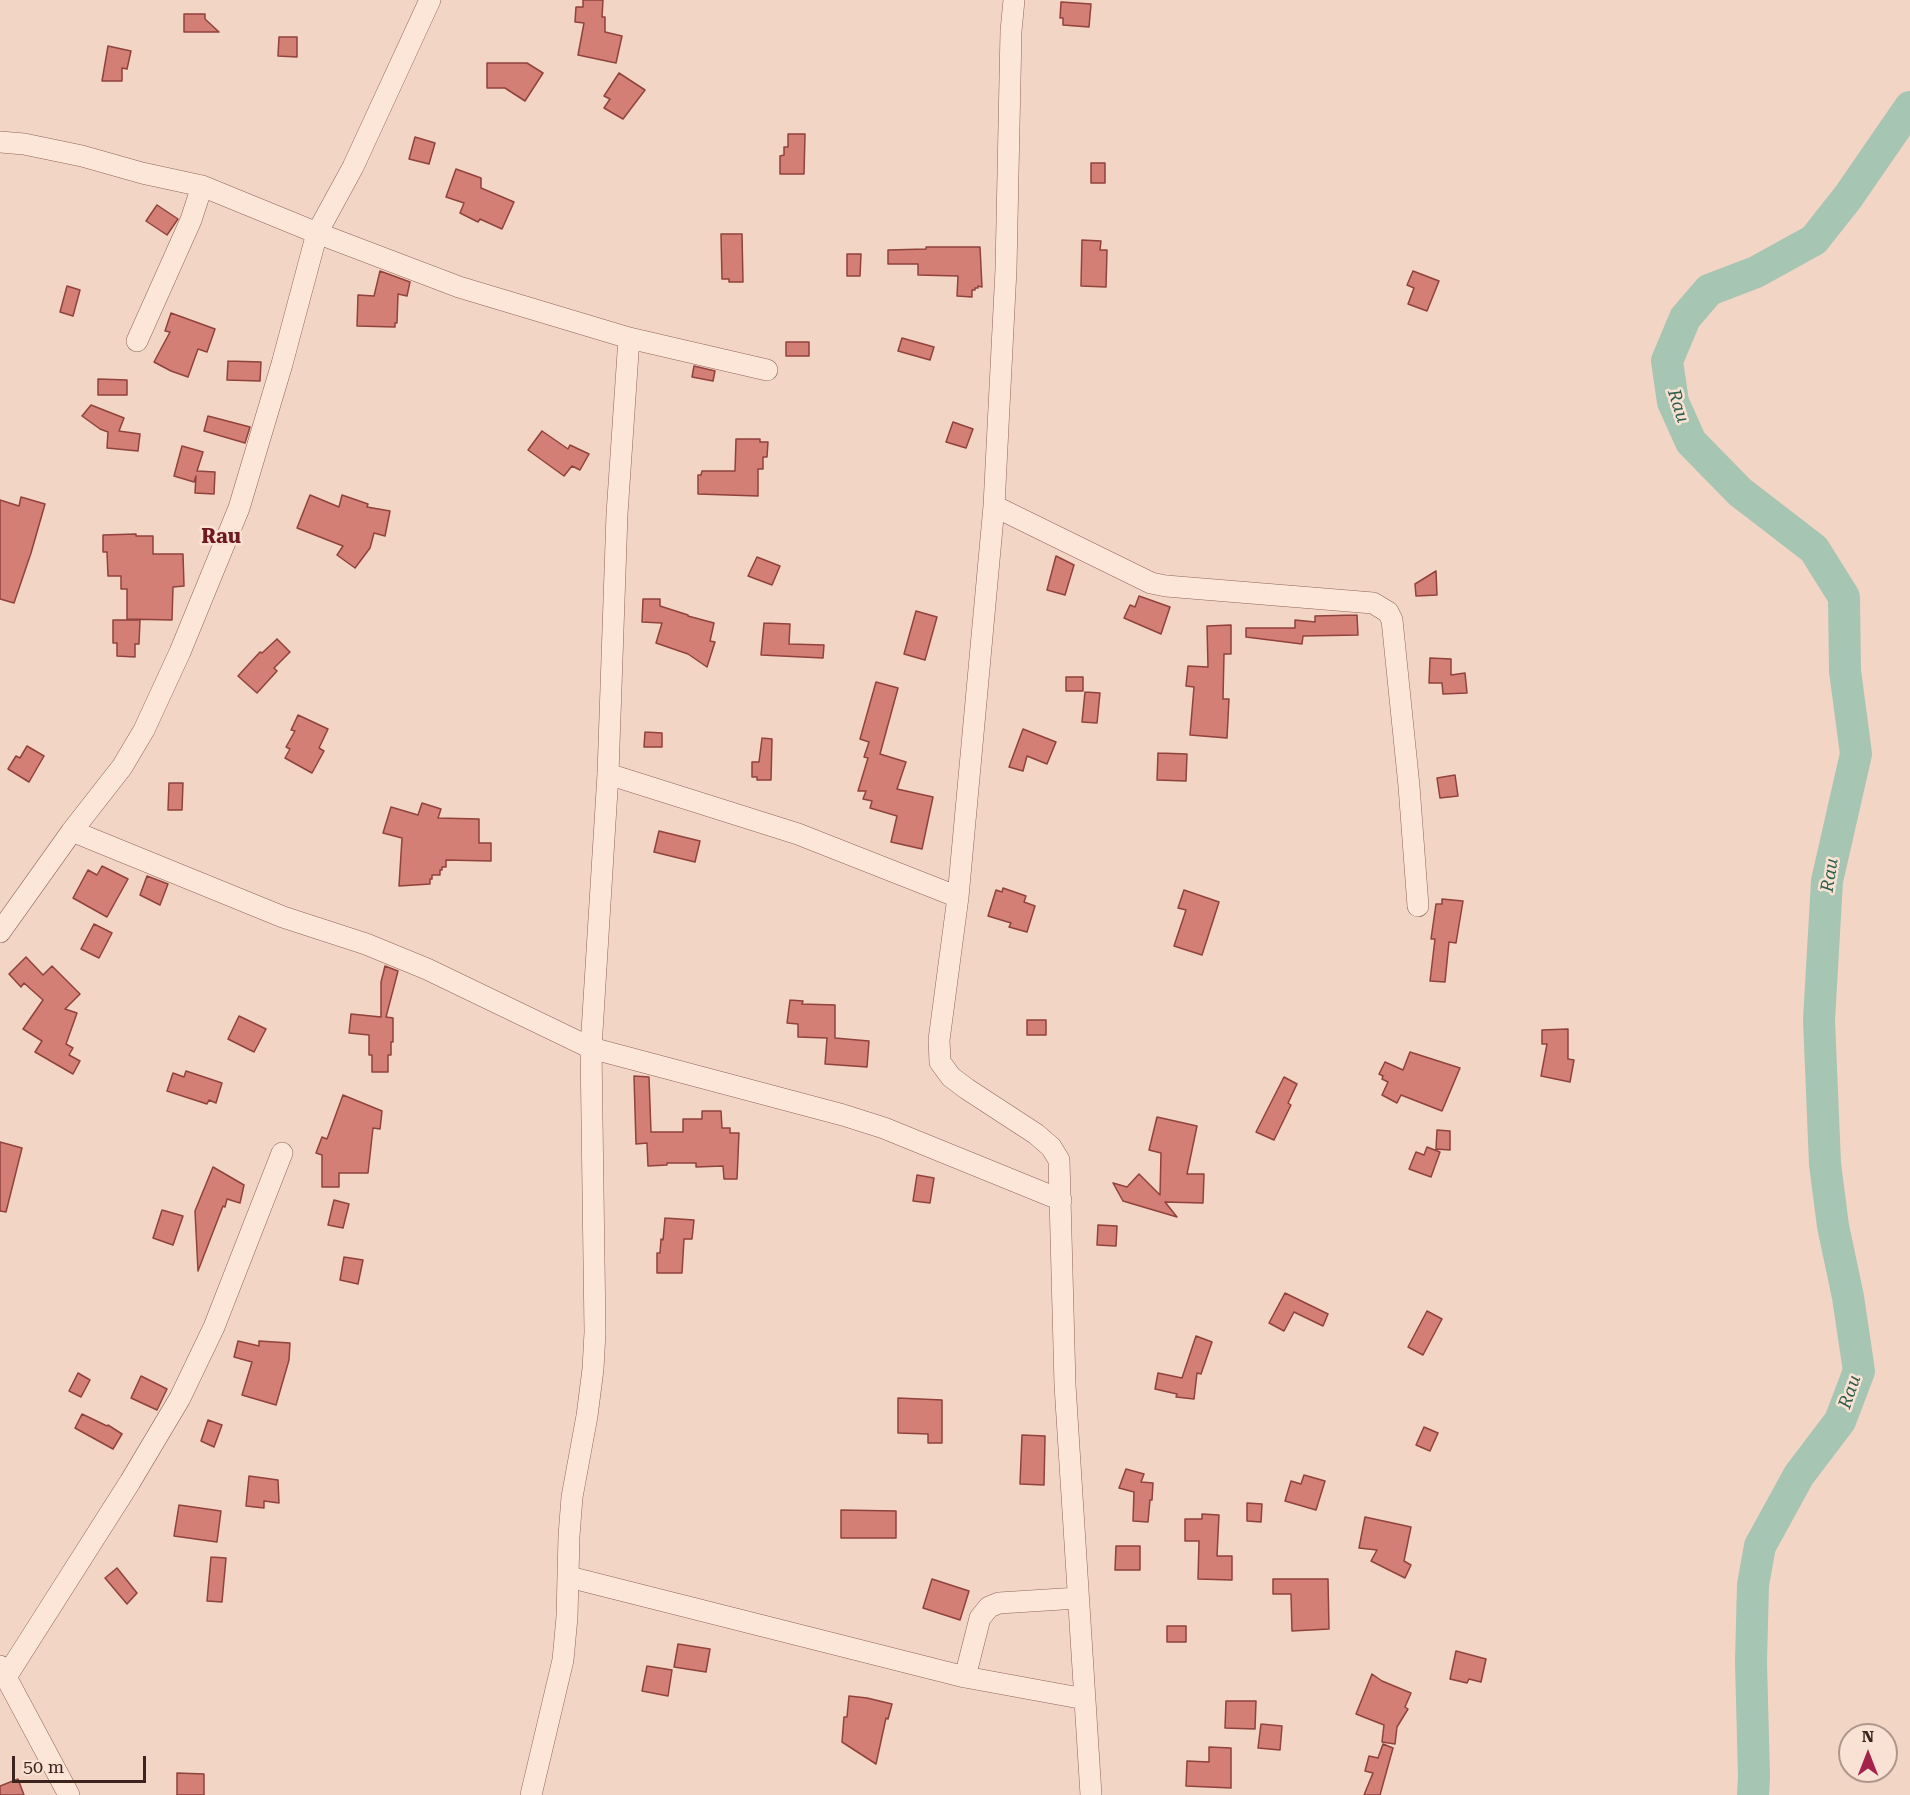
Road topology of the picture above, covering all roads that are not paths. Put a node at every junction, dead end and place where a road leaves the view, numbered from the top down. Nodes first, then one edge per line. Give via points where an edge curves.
1 (430, 0) edge
2 (1014, 0) edge
3 (0, 142) edge
4 (202, 186) junction
5 (317, 233) junction
6 (629, 338) junction
7 (137, 341) dead end
8 (767, 370) dead end
9 (994, 506) junction
10 (608, 774) junction
11 (72, 831) junction
12 (958, 897) junction
13 (1418, 906) dead end
14 (0, 932) edge
15 (591, 1048) junction
16 (282, 1153) dead end
17 (1061, 1200) junction
18 (569, 1577) junction
19 (1078, 1598) junction
20 (3, 1671) edge
21 (965, 1677) junction
22 (1085, 1699) junction
23 (69, 1795) edge
24 (531, 1795) edge
25 (1091, 1795) edge

1 - 5 street via 353,167
2 - 9 street
3 - 4 street via 82,156
4 - 5 street
4 - 7 street via 191,220
5 - 6 street via 459,287
5 - 11 street via 239,508 194,619 134,748
6 - 8 street
6 - 10 street via 617,514
9 - 12 street
9 - 13 street via 1151,583 1373,603 1388,612 1408,774
10 - 12 street via 798,834
10 - 15 street
11 - 14 street
11 - 15 street via 427,969
12 - 17 street via 939,1040 940,1062 951,1077 1051,1147 1059,1160
15 - 17 street via 853,1118
15 - 18 street via 594,1369 572,1497
16 - 20 street via 214,1327 180,1398 130,1482
17 - 19 street via 1065,1385
18 - 21 street
18 - 24 street via 563,1660
19 - 21 street via 989,1607 980,1618
19 - 22 street
20 - 23 street
21 - 22 street
22 - 25 street

